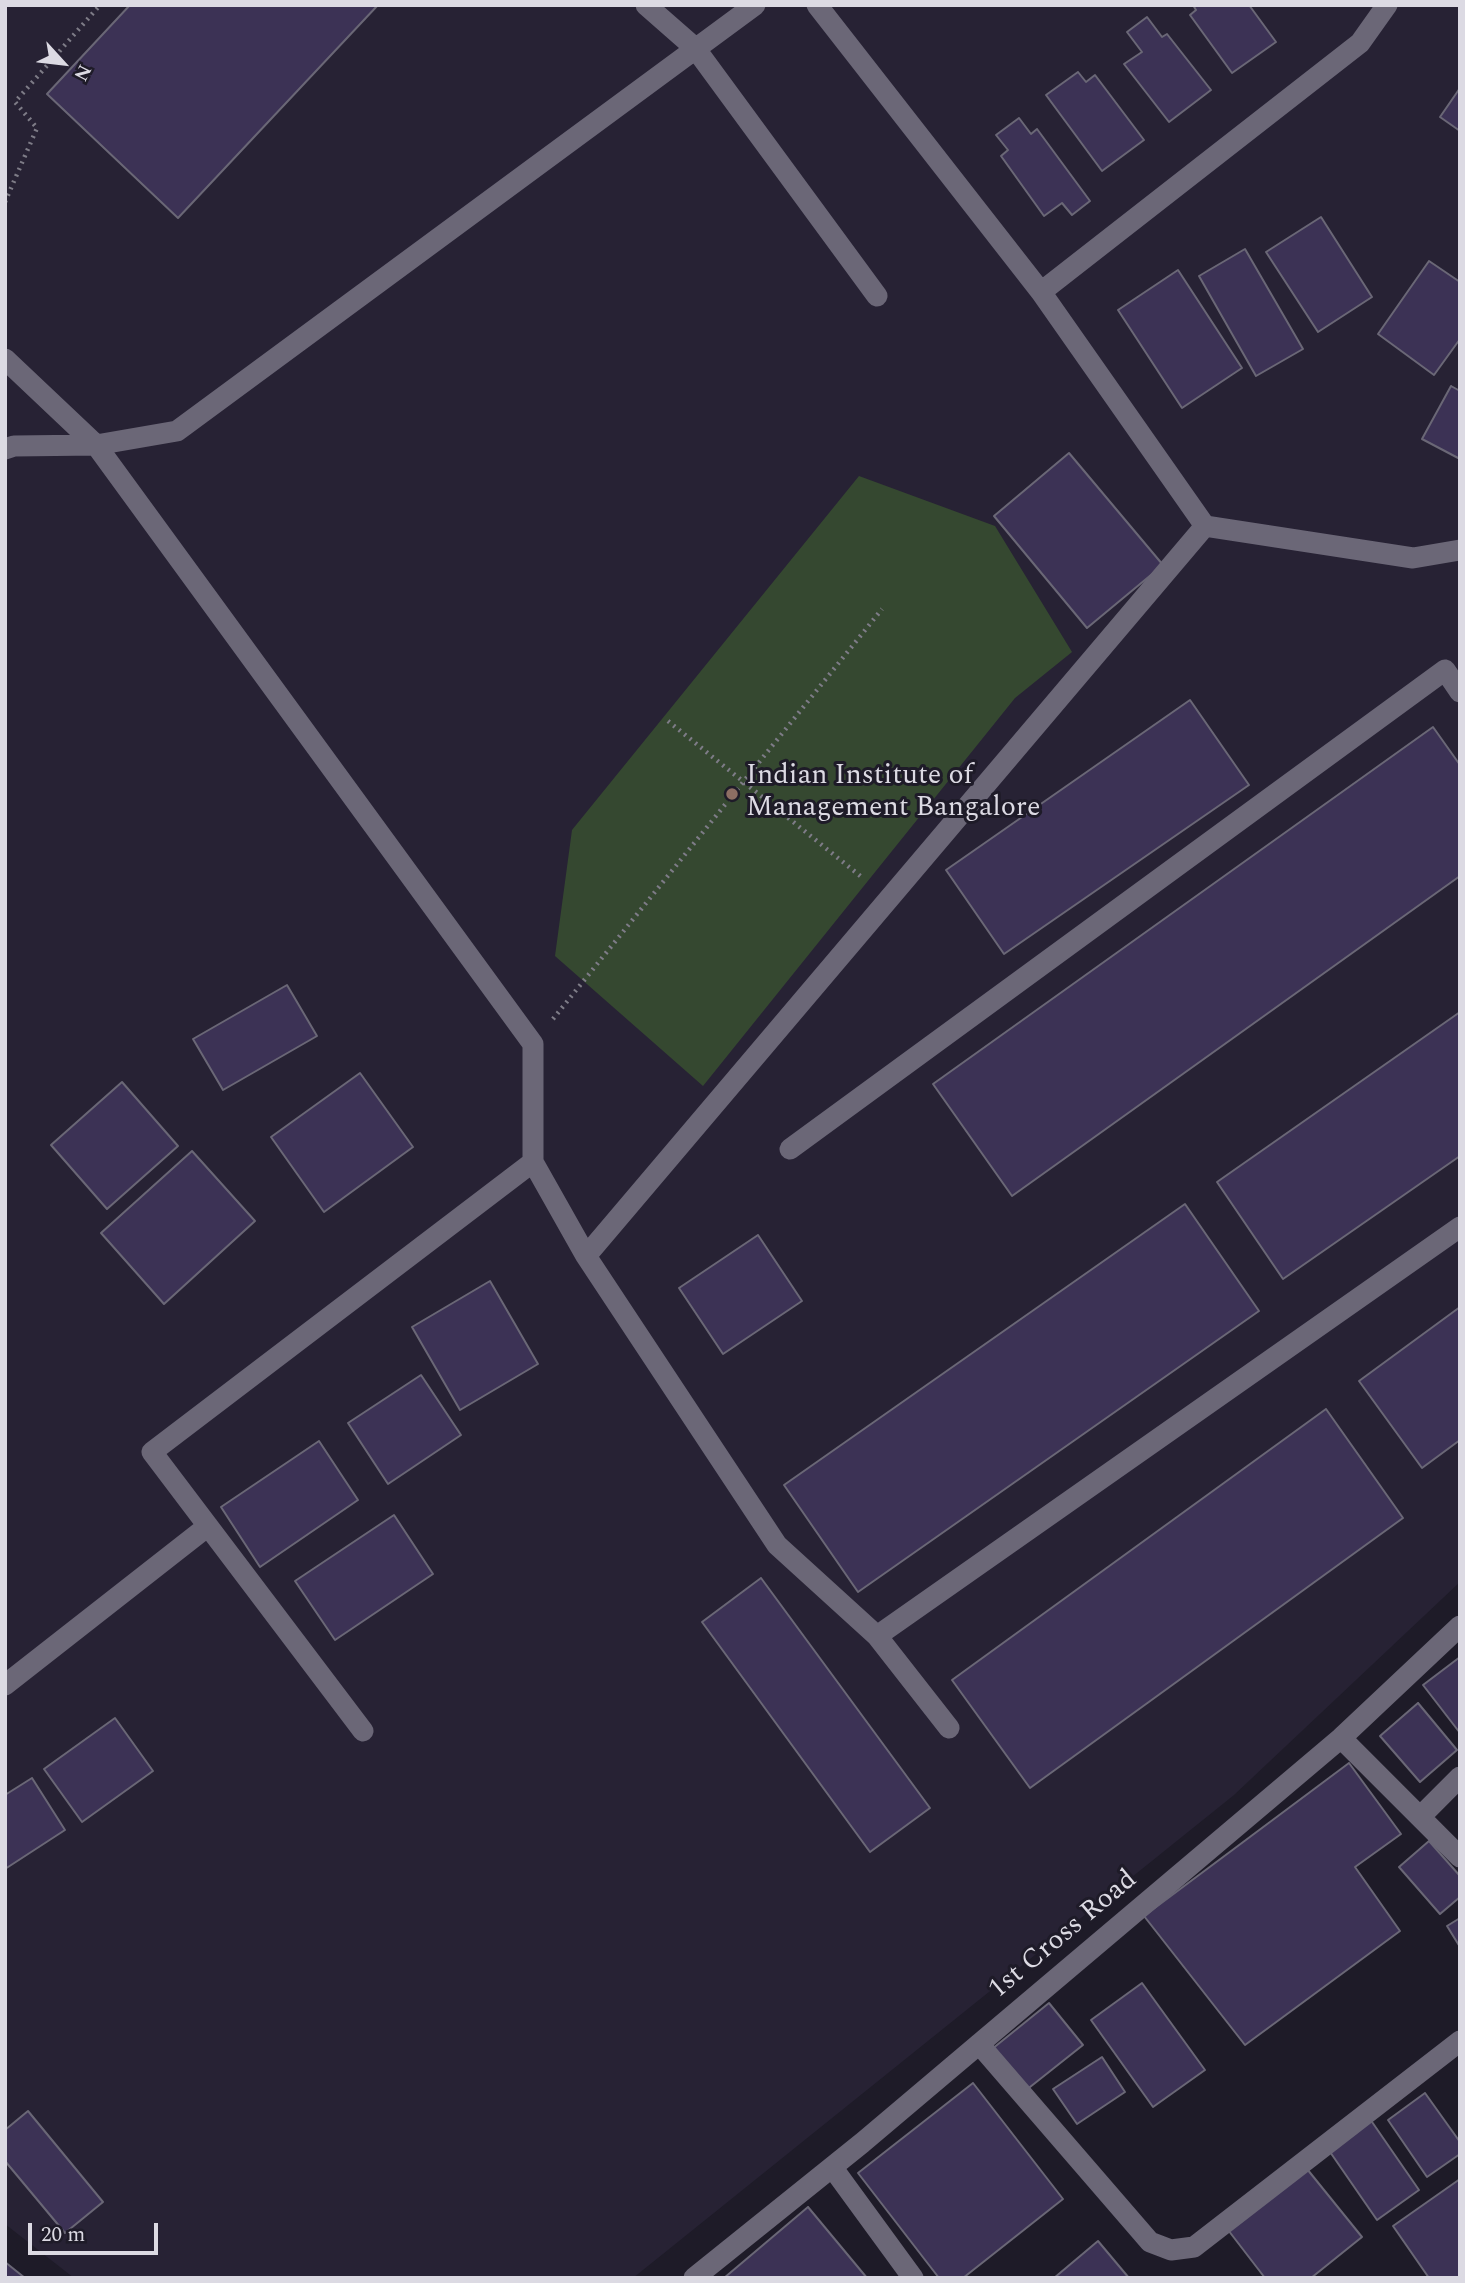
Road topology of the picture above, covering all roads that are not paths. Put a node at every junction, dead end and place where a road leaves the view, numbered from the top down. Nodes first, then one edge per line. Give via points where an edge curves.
1 (646, 5) edge
2 (755, 5) edge
3 (817, 5) edge
4 (1387, 5) edge
5 (695, 48) junction
6 (1041, 292) junction
7 (877, 296) dead end
8 (5, 359) edge
9 (96, 445) junction
10 (5, 449) edge
11 (1205, 526) junction
12 (1460, 551) edge
13 (1460, 692) edge
14 (790, 1149) dead end
15 (533, 1162) junction
16 (1460, 1227) edge
17 (586, 1256) junction
18 (208, 1526) junction
19 (1460, 1626) edge
20 (877, 1636) junction
21 (5, 1685) edge
22 (949, 1728) dead end
23 (363, 1731) dead end
24 (1342, 1738) junction
25 (1460, 1777) edge
26 (1421, 1816) junction
27 (1460, 1857) edge
28 (1460, 2041) edge
29 (979, 2044) junction
30 (832, 2167) junction
31 (694, 2278) edge
32 (912, 2278) edge

1 - 5 street
2 - 5 street
3 - 6 street
4 - 6 street via 1360,43
5 - 7 street
5 - 9 street via 177,431
6 - 11 street
8 - 9 street
9 - 10 street
9 - 15 street via 533,1044
11 - 12 street via 1413,558
11 - 17 street
13 - 14 street via 1445,670
15 - 17 street
15 - 18 street via 152,1452
16 - 20 street
17 - 20 street via 777,1545
18 - 21 street
18 - 23 street
19 - 24 street, 1st Cross Road
20 - 22 street
24 - 26 street
24 - 29 street, 1st Cross Road
25 - 26 street
26 - 27 street
28 - 29 street via 1194,2247 1171,2250 1150,2242
29 - 30 street, 1st Cross Road
30 - 31 street, 1st Cross Road
30 - 32 street

